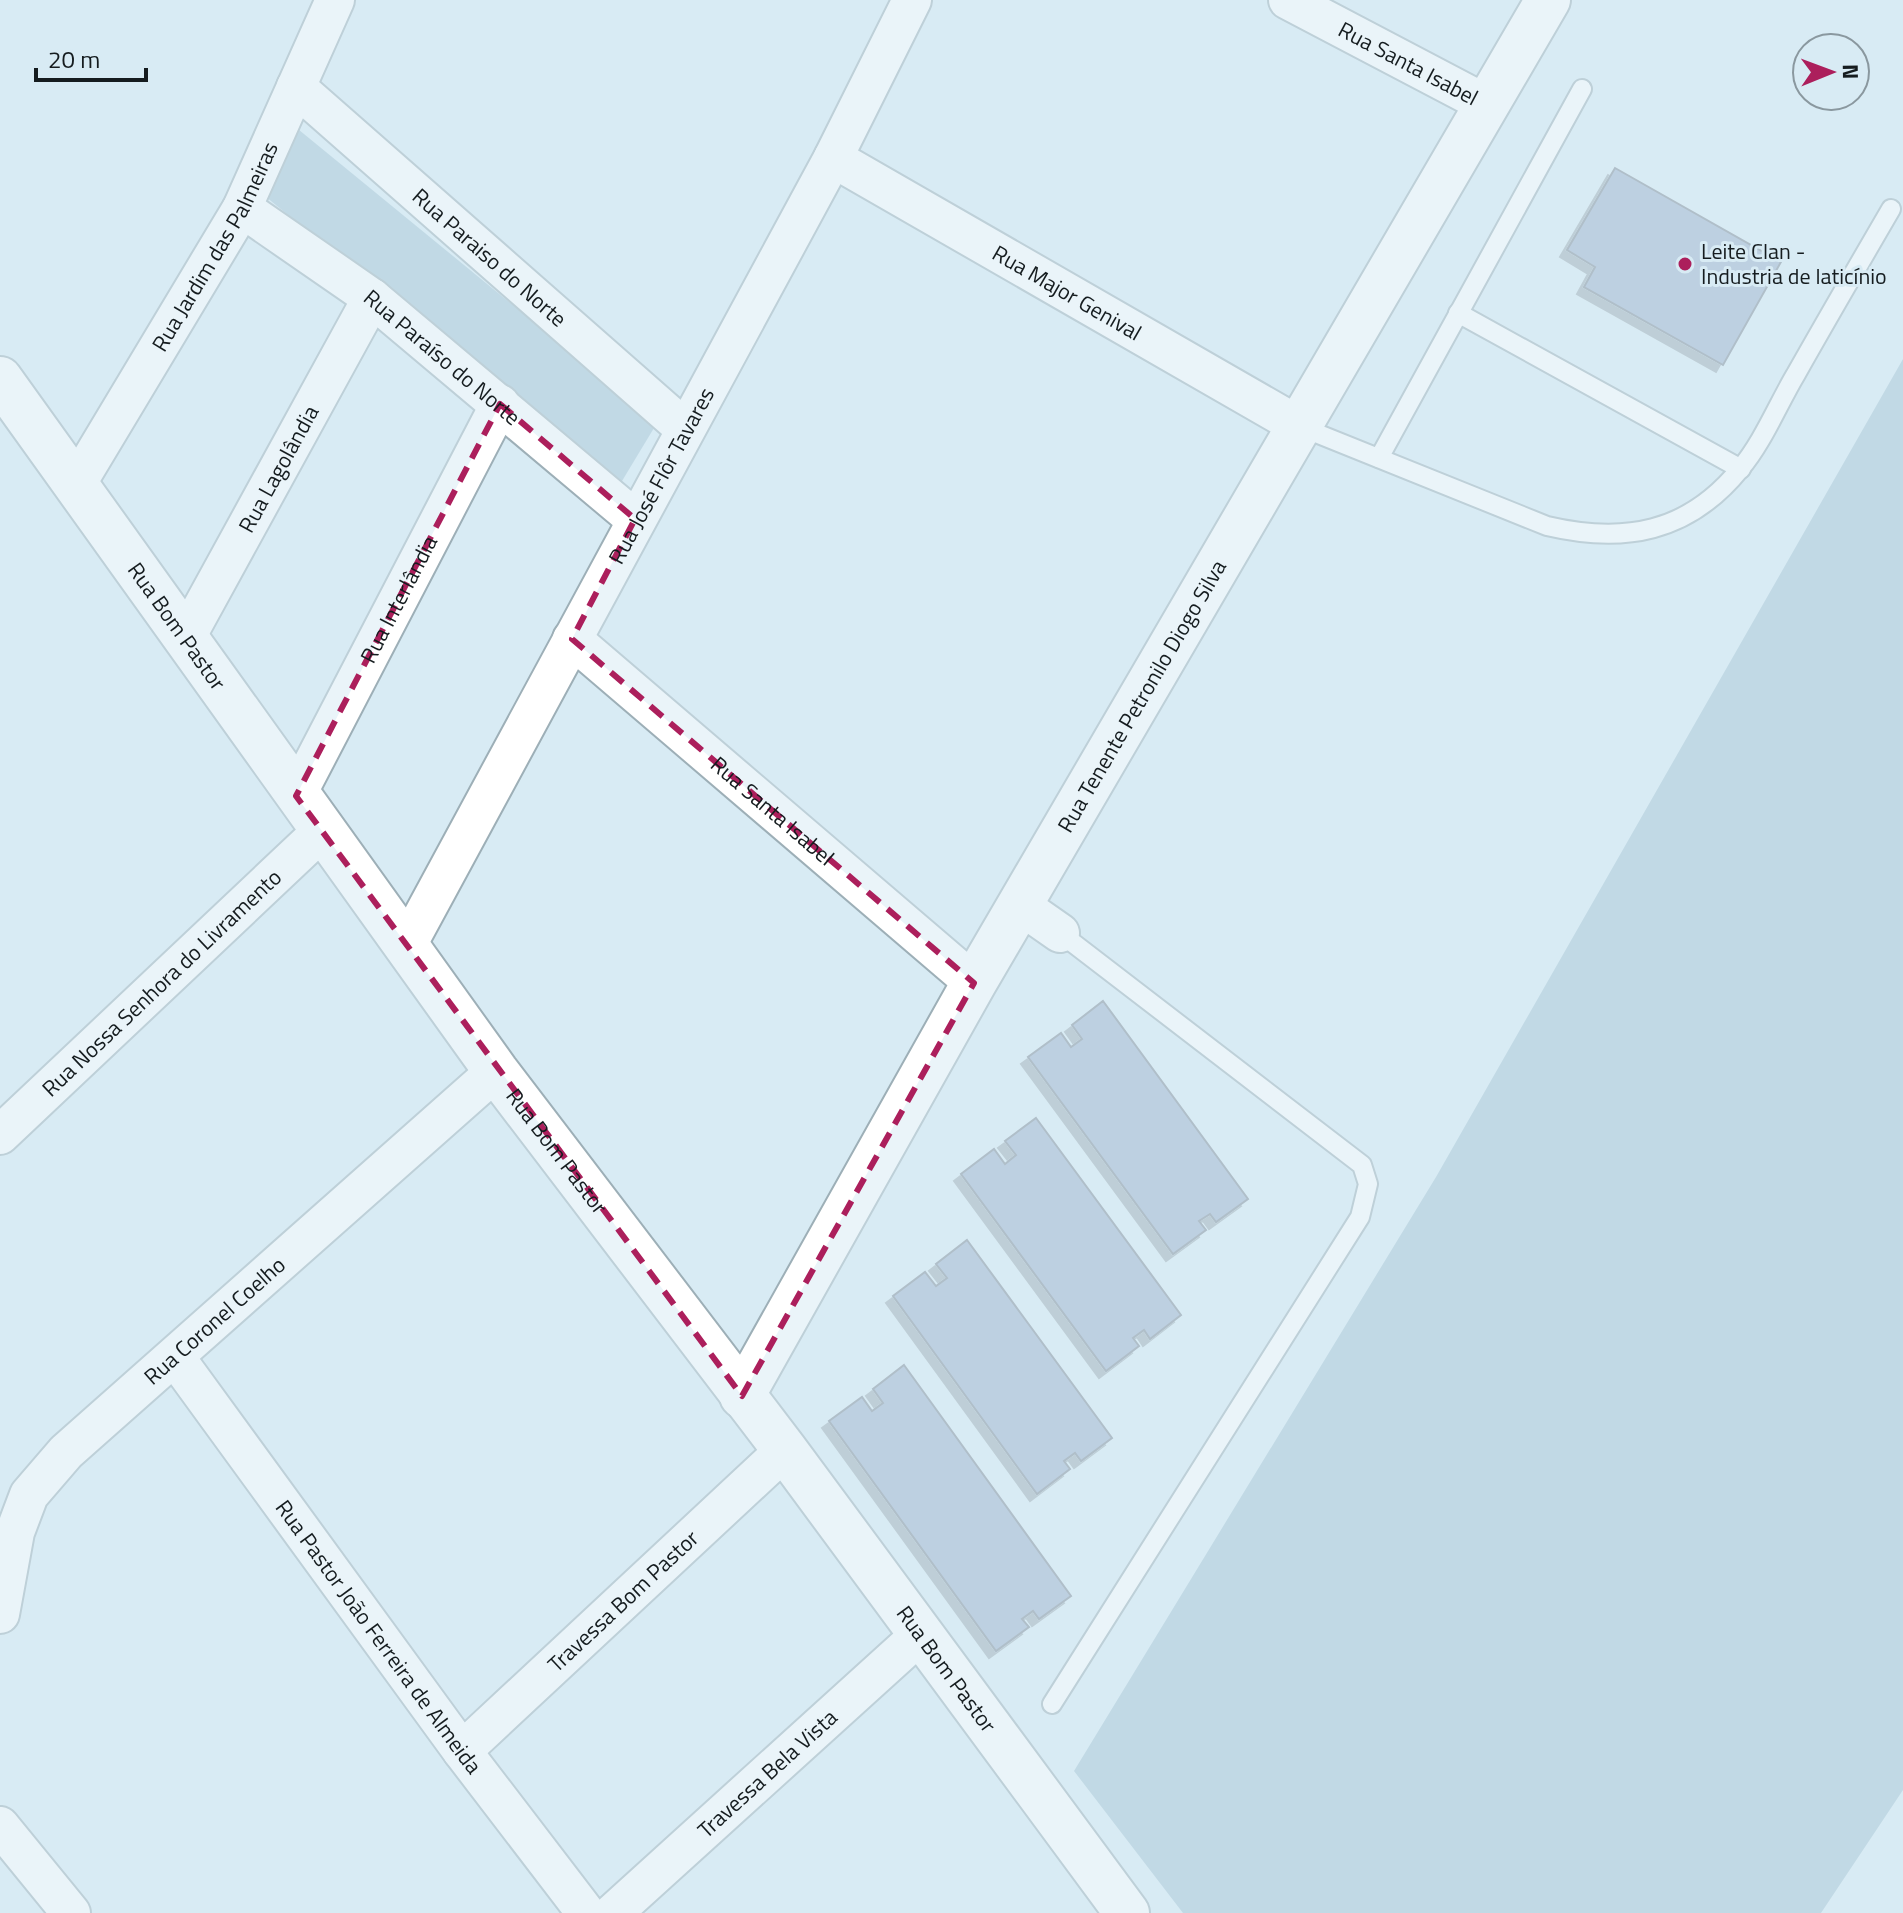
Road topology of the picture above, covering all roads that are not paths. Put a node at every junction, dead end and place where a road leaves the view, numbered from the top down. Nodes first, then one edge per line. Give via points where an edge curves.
1 (335, 0) edge
2 (912, 0) edge
3 (1288, 0) edge
4 (1548, 0) edge
5 (296, 87) junction
6 (1582, 89) dead end
7 (1488, 105) junction
8 (833, 158) junction
9 (242, 208) junction
10 (1891, 209) dead end
11 (372, 298) junction
12 (1458, 313) junction
13 (0, 379) edge
14 (500, 404) junction
15 (1301, 427) junction
16 (684, 428) junction
17 (1379, 458) junction
18 (1741, 469) junction
19 (77, 483) junction
20 (635, 519) junction
21 (185, 639) junction
22 (572, 639) junction
23 (296, 796) junction
24 (322, 831) junction
25 (1020, 905) junction
26 (1060, 933) joint
27 (406, 947) junction
28 (974, 983) junction
29 (496, 1071) junction
30 (0, 1135) edge
31 (175, 1357) junction
32 (742, 1396) junction
33 (785, 1450) junction
34 (0, 1614) edge
35 (921, 1634) junction
36 (1052, 1704) dead end
37 (462, 1751) junction
38 (0, 1826) edge
39 (71, 1913) edge
40 (586, 1913) edge
41 (613, 1913) edge
42 (1127, 1913) edge

1 - 5 street, Rua Jardim das Palmeiras
2 - 8 street, Rua José Flôr Tavares
3 - 7 street, Rua Santa Isabel
4 - 7 main road, Rua Tenente Petronilo Diogo Silva
5 - 9 street, Rua Jardim das Palmeiras
5 - 16 street, Rua Paraiso do Norte
6 - 12 lane
7 - 15 main road, Rua Tenente Petronilo Diogo Silva
8 - 15 street, Rua Major Genival
8 - 16 street, Rua José Flôr Tavares
9 - 11 street, Rua Paraíso do Norte
9 - 19 street, Rua Jardim das Palmeiras
10 - 18 lane
11 - 14 street, Rua Paraíso do Norte
11 - 21 street, Rua Lagolândia
12 - 17 lane
12 - 18 lane
13 - 19 main road, Rua Bom Pastor
14 - 20 street, Rua Paraíso do Norte
14 - 23 street, Rua Interlândia
15 - 17 lane
15 - 25 main road, Rua Tenente Petronilo Diogo Silva
16 - 20 street, Rua José Flôr Tavares
17 - 18 lane via 1514,516 1579,533 1615,536 1650,532 1684,517
19 - 21 main road, Rua Bom Pastor
20 - 22 street, Rua José Flôr Tavares
21 - 23 main road, Rua Bom Pastor
22 - 27 street, Rua José Flôr Tavares
22 - 28 street, Rua Santa Isabel
23 - 24 main road, Rua Bom Pastor
24 - 27 main road, Rua Bom Pastor
24 - 30 street, Rua Nossa Senhora do Livramento
25 - 26 street
25 - 28 main road, Rua Tenente Petronilo Diogo Silva
26 - 36 lane via 1362,1165 1368,1184 1360,1217
27 - 29 main road, Rua Bom Pastor
28 - 32 main road, Rua Tenente Petronilo Diogo Silva
29 - 31 street, Rua Coronel Coelho
29 - 32 main road, Rua Bom Pastor
31 - 34 street, Rua Coronel Coelho via 66,1452 29,1495 15,1532
31 - 37 street, Rua Pastor João Ferreira de Almeida
32 - 33 main road, Rua Bom Pastor
33 - 35 main road, Rua Bom Pastor
33 - 37 street, Travessa Bom Pastor
35 - 41 street, Travessa Bela Vista
35 - 42 main road, Rua Bom Pastor
37 - 40 street, Rua Pastor João Ferreira de Almeida
38 - 39 street

